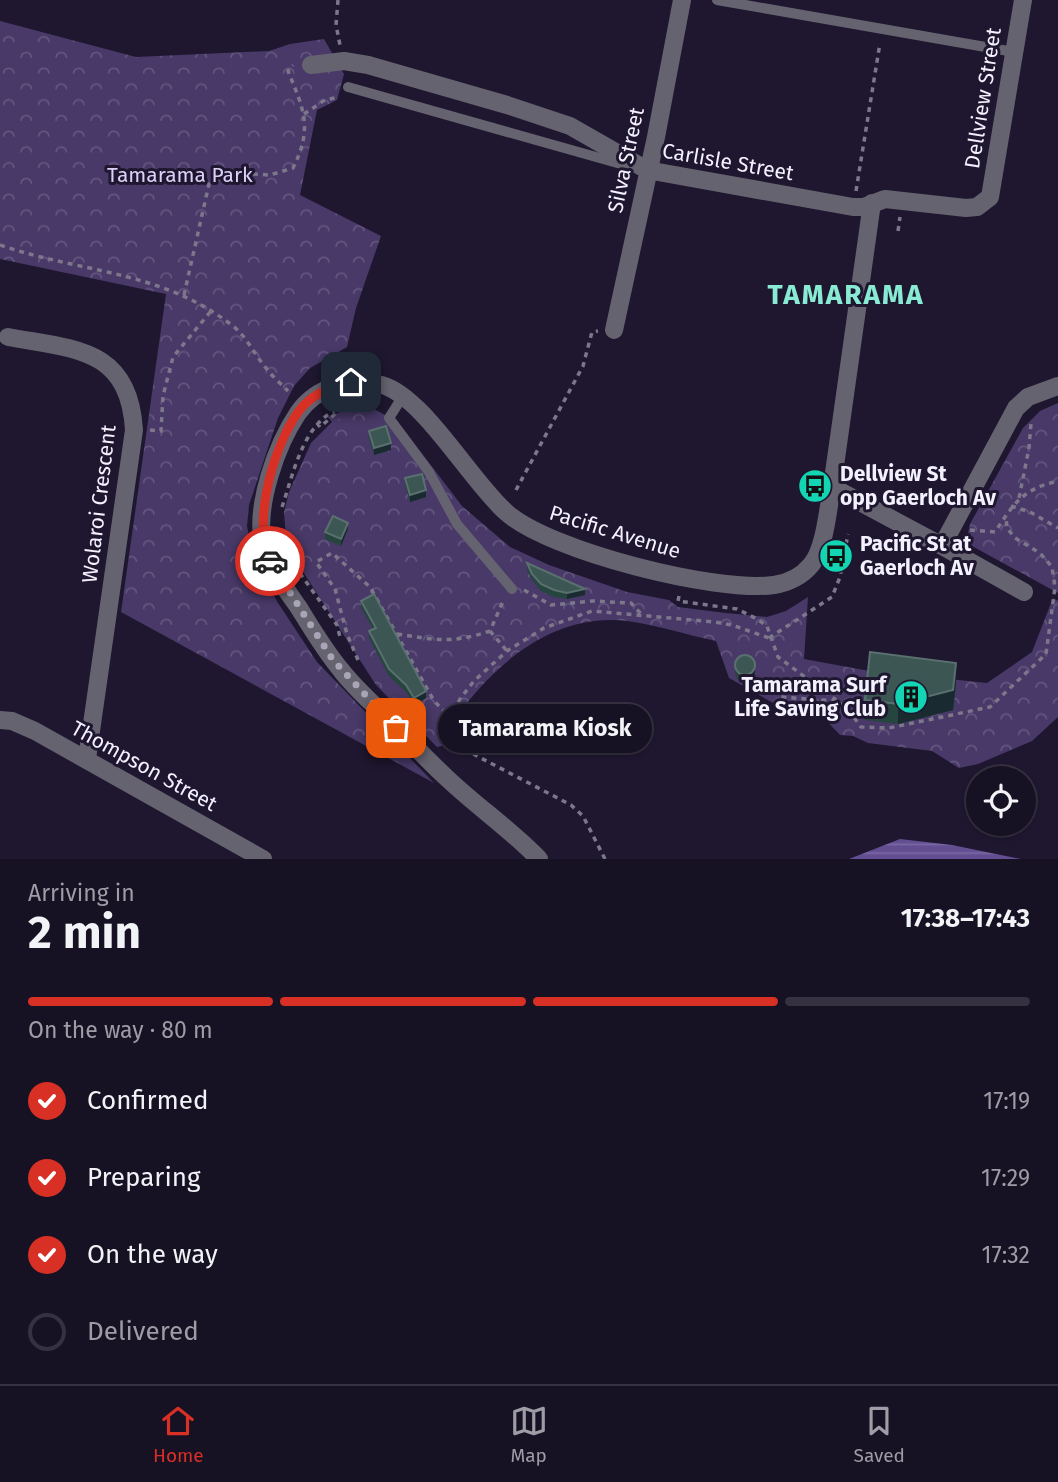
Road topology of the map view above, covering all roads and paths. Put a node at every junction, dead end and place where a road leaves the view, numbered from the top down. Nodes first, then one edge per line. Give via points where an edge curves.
1 (338, 0) edge
2 (681, 0) edge
3 (717, 0) edge
4 (1023, 0) edge
5 (882, 29) junction
6 (1014, 52) junction
7 (344, 61) junction
8 (291, 65) dead end
9 (311, 65) dead end
10 (348, 87) joint
11 (304, 114) junction
12 (647, 170) junction
13 (864, 200) junction
14 (986, 202) joint
15 (0, 245) edge
16 (184, 295) junction
17 (211, 310) junction
18 (614, 330) joint
19 (8, 337) dead end
20 (1058, 386) edge
21 (288, 391) dead end
22 (403, 396) junction
23 (392, 414) junction
24 (1025, 417) dead end
25 (339, 420) dead end
26 (317, 423) junction
27 (134, 430) junction
28 (1058, 481) edge
29 (832, 487) junction
30 (516, 490) dead end
31 (1019, 498) junction
32 (1011, 506) junction
33 (282, 509) dead end
34 (1006, 516) junction
35 (1058, 527) edge
36 (973, 530) dead end
37 (280, 532) dead end
38 (848, 534) dead end
39 (943, 546) junction
40 (512, 589) junction
41 (1024, 592) dead end
42 (679, 596) dead end
43 (643, 617) junction
44 (490, 631) junction
45 (397, 634) junction
46 (769, 638) junction
47 (341, 641) dead end
48 (507, 651) junction
49 (364, 670) dead end
50 (835, 701) junction
51 (775, 704) dead end
52 (450, 718) junction
53 (0, 720) edge
54 (87, 759) junction
55 (263, 859) edge
56 (539, 859) edge
57 (605, 859) edge

1 - 7 path via 336,25
2 - 12 street, Silva Street
3 - 5 lane
4 - 6 street, Dellview Street
5 - 6 lane
5 - 13 path
6 - 14 street, Dellview Street
7 - 9 street, Carlisle Street
7 - 12 street, Carlisle Street via 507,104 570,126
8 - 11 path via 288,71
10 - 11 path via 344,96 325,100
10 - 12 lane
11 - 16 path via 303,148 293,168 271,175 233,173 209,184
12 - 13 street, Carlisle Street via 853,207 864,207
12 - 18 street, Silva Street
13 - 14 street, Carlisle Street via 966,208
13 - 29 street
15 - 16 path via 125,274
16 - 17 path
17 - 21 path via 235,327
17 - 27 path via 173,356 163,396 161,431
18 - 30 path via 592,332 583,366
19 - 27 street, Wolaroi Crescent via 88,352 108,366 132,405
20 - 39 street via 1028,397 1011,415
22 - 23 lane
22 - 29 street, Pacific Avenue via 505,512 528,528 564,544 688,578 763,586 799,576 818,551
22 - 56 street, Pacific Avenue via 383,385 351,382 321,392 303,407 283,442 262,511 264,544 273,568 342,672 438,770
23 - 26 path via 360,404 342,407
23 - 40 lane via 389,418 429,472 457,524
24 - 31 path via 1031,423
25 - 26 path via 334,415 320,427
26 - 33 path via 294,470
27 - 54 street, Wolaroi Crescent
28 - 31 path via 1040,485
29 - 39 street
31 - 32 path
32 - 34 path
32 - 35 path
34 - 36 path via 995,532
34 - 50 path via 1007,528 1015,538 1040,553 1052,567 1055,587 1046,654 990,708 959,715 889,728 861,727 847,708
37 - 47 path via 291,561 337,625
38 - 46 path via 832,597
39 - 41 street
40 - 43 path via 524,590 551,605 631,603
40 - 44 path
42 - 46 path via 678,601 737,609 767,626
43 - 46 path via 732,625
43 - 48 path via 592,611 544,628
44 - 45 path via 447,641
44 - 48 path
45 - 49 path via 370,587 332,553 316,562 335,589 347,634
45 - 52 path via 434,701
46 - 50 path via 778,657
48 - 52 path via 474,681
50 - 51 path via 780,697
52 - 57 path via 449,733 475,755 571,805 583,816
53 - 54 street, Thompson Street via 35,731
54 - 55 street, Thompson Street

